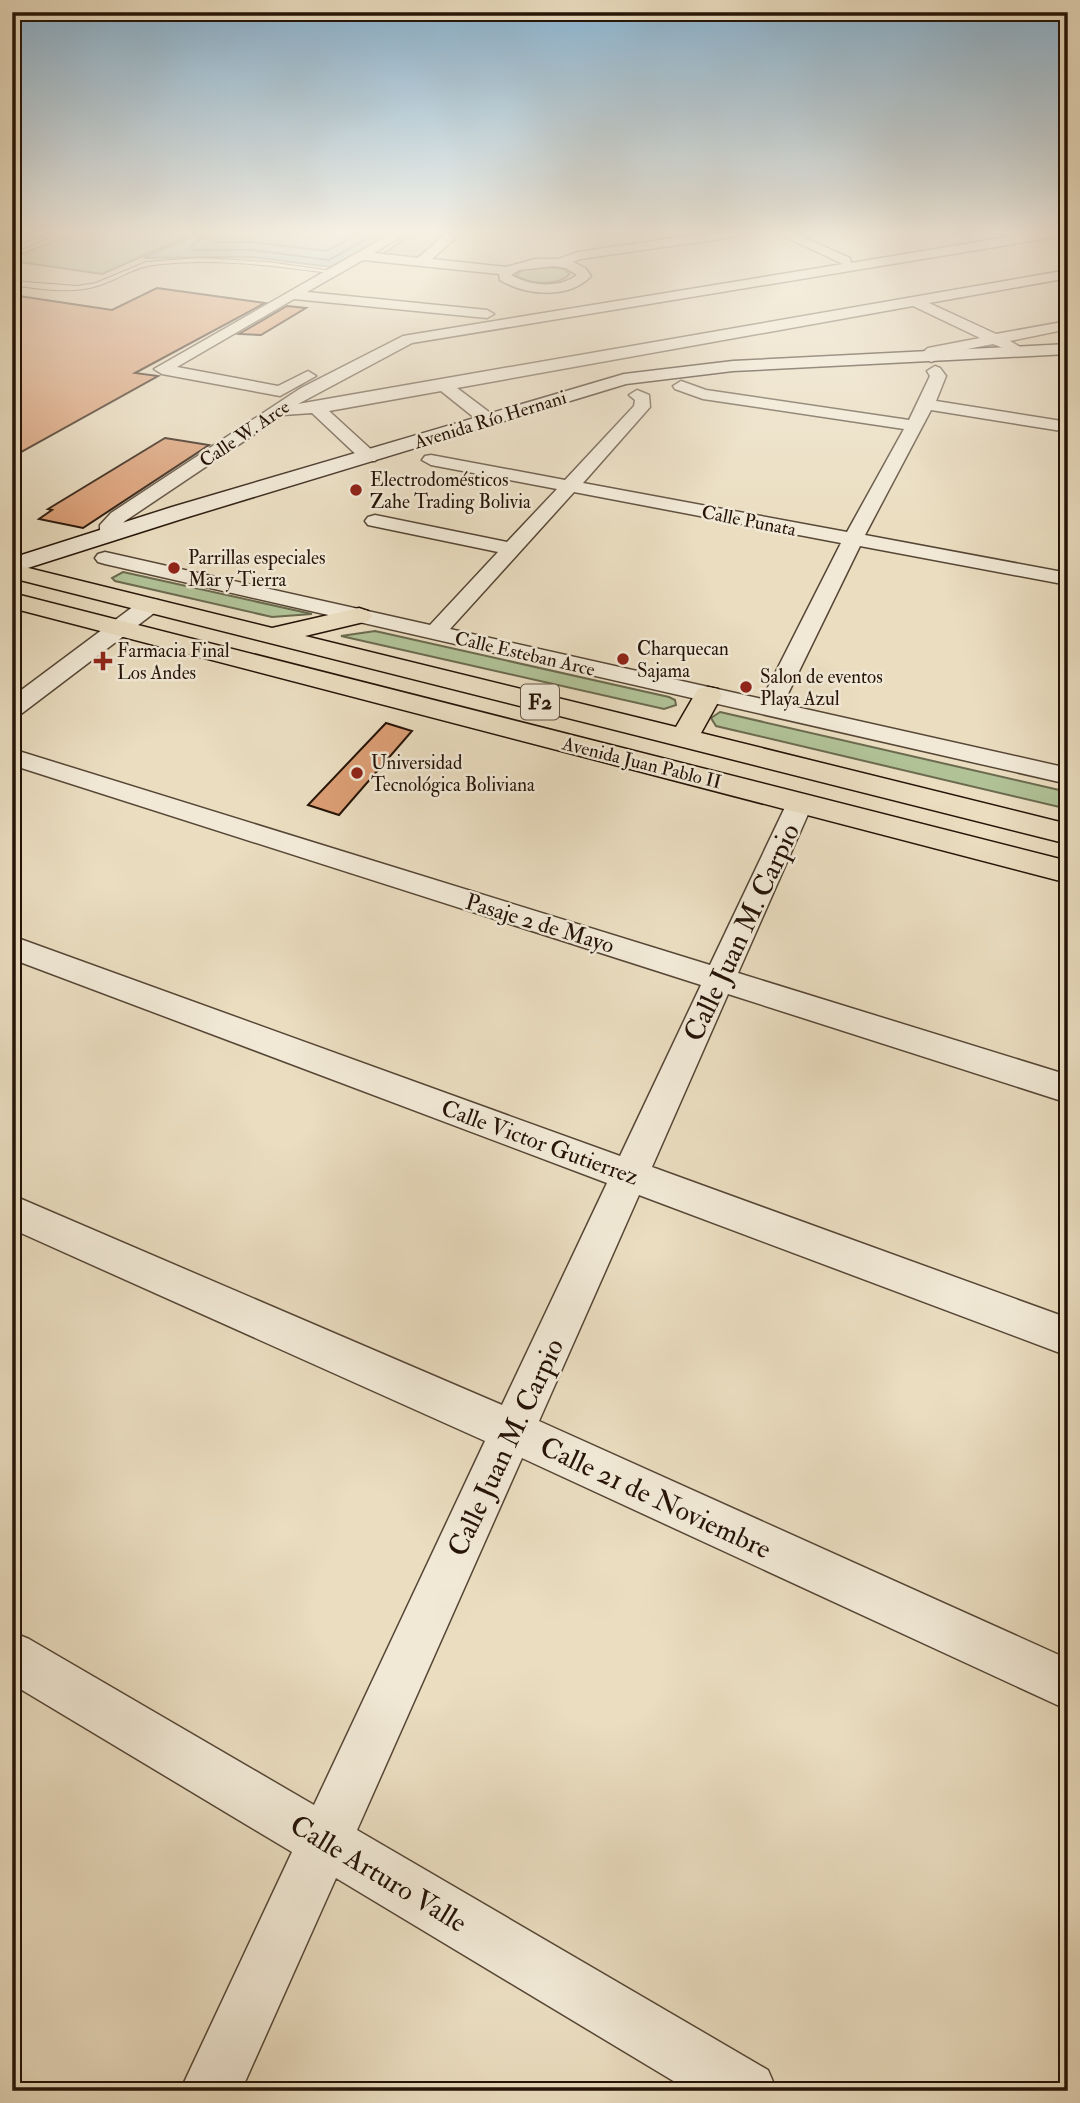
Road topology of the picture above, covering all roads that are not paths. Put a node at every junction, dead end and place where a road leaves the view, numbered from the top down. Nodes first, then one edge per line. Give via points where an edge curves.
1 (229, 331) edge
2 (403, 331) edge
3 (426, 331) edge
4 (437, 331) edge
5 (679, 331) edge
6 (747, 331) edge
7 (982, 331) edge
8 (1035, 331) edge
9 (404, 336) junction
10 (998, 338) junction
11 (695, 340) junction
12 (1068, 349) edge
13 (1022, 352) junction
14 (933, 364) junction
15 (1068, 365) edge
16 (733, 366) junction
17 (445, 386) junction
18 (681, 386) junction
19 (637, 395) junction
20 (279, 400) junction
21 (926, 404) junction
22 (316, 408) junction
23 (487, 419) junction
24 (559, 419) dead end
25 (915, 426) junction
26 (1068, 427) edge
27 (469, 448) dead end
28 (369, 457) junction
29 (424, 462) joint
30 (569, 486) junction
31 (141, 502) junction
32 (180, 512) junction
33 (375, 522) dead end
34 (115, 533) junction
35 (853, 539) junction
36 (144, 546) dead end
37 (512, 549) junction
38 (92, 562) junction
39 (12, 568) edge
40 (41, 578) junction
41 (1068, 579) edge
42 (12, 600) edge
43 (150, 605) junction
44 (359, 615) junction
45 (120, 628) junction
46 (435, 633) junction
47 (274, 635) junction
48 (708, 695) junction
49 (12, 709) edge
50 (769, 709) junction
51 (684, 738) junction
52 (12, 757) edge
53 (1068, 776) edge
54 (800, 803) junction
55 (1068, 834) edge
56 (1068, 872) edge
57 (12, 947) edge
58 (719, 979) junction
59 (1068, 1089) edge
60 (629, 1175) junction
61 (12, 1211) edge
62 (1068, 1338) edge
63 (512, 1432) junction
64 (12, 1656) edge
65 (1068, 1685) edge
66 (324, 1841) junction
67 (209, 2091) edge
68 (747, 2091) edge

1 - 20 street via 162,369
2 - 9 street
3 - 9 street, Calle W. Arce
4 - 9 street, Calle W. Arce
5 - 11 street
6 - 11 street
7 - 10 street
8 - 10 street
9 - 20 street, Calle W. Arce via 376,341
10 - 13 street
10 - 14 street via 933,351
11 - 16 street
11 - 17 street
12 - 13 street, Avenida Río Hernani
13 - 14 street, Avenida Río Hernani
14 - 15 street, Avenida Río Hernani
14 - 16 street, Avenida Río Hernani
14 - 18 street, Avenida Río Hernani
14 - 21 street via 938,380
16 - 23 street, Avenida Río Hernani via 624,379
17 - 22 street
17 - 23 street
18 - 19 street, Avenida Río Hernani
18 - 25 street via 703,394
19 - 24 street, Avenida Río Hernani
19 - 30 street via 643,398 642,407
20 - 22 street
20 - 31 street, Calle W. Arce
21 - 25 street
21 - 26 street
22 - 28 street
23 - 28 street, Avenida Río Hernani
25 - 35 street
27 - 29 street, Avenida Río Hernani
28 - 32 street, Avenida Río Hernani
29 - 30 street, Calle Punata
30 - 35 street, Calle Punata
30 - 37 street
31 - 32 street
31 - 34 street, Calle W. Arce via 110,525
32 - 34 street, Avenida Río Hernani
33 - 37 street
34 - 39 street, Avenida Río Hernani
35 - 41 street, Calle Punata
35 - 50 street
36 - 38 street
37 - 46 street
38 - 40 street
38 - 44 street, Calle Esteban Arce
39 - 40 highway, Avenida Juan Pablo II / F2
40 - 43 highway, Avenida Juan Pablo II / F2
42 - 45 highway, Avenida Juan Pablo II / F2
43 - 45 street
43 - 47 highway, Avenida Juan Pablo II / F2
44 - 46 street, Calle Esteban Arce
44 - 47 highway
45 - 49 street
45 - 54 highway, Avenida Juan Pablo II / F2
46 - 48 street, Calle Esteban Arce
47 - 51 highway, Avenida Juan Pablo II / F2
48 - 50 street, Calle Esteban Arce
48 - 51 highway
50 - 53 street, Calle Esteban Arce
51 - 55 highway, Avenida Juan Pablo II / F2
52 - 58 street, Pasaje 2 de Mayo
54 - 56 highway, Avenida Juan Pablo II / F2
54 - 58 street, Calle Juan M. Carpio
57 - 60 street, Calle Victor Gutierrez
58 - 59 street, Pasaje 2 de Mayo
58 - 60 street, Calle Juan M. Carpio
60 - 62 street, Calle Victor Gutierrez
60 - 63 street, Calle Juan M. Carpio
61 - 63 street, Calle 21 de Noviembre
63 - 65 street, Calle 21 de Noviembre
63 - 66 street, Calle Juan M. Carpio
64 - 66 street, Calle Arturo Valle
66 - 67 street, Calle Juan M. Carpio
66 - 68 street, Calle Arturo Valle

